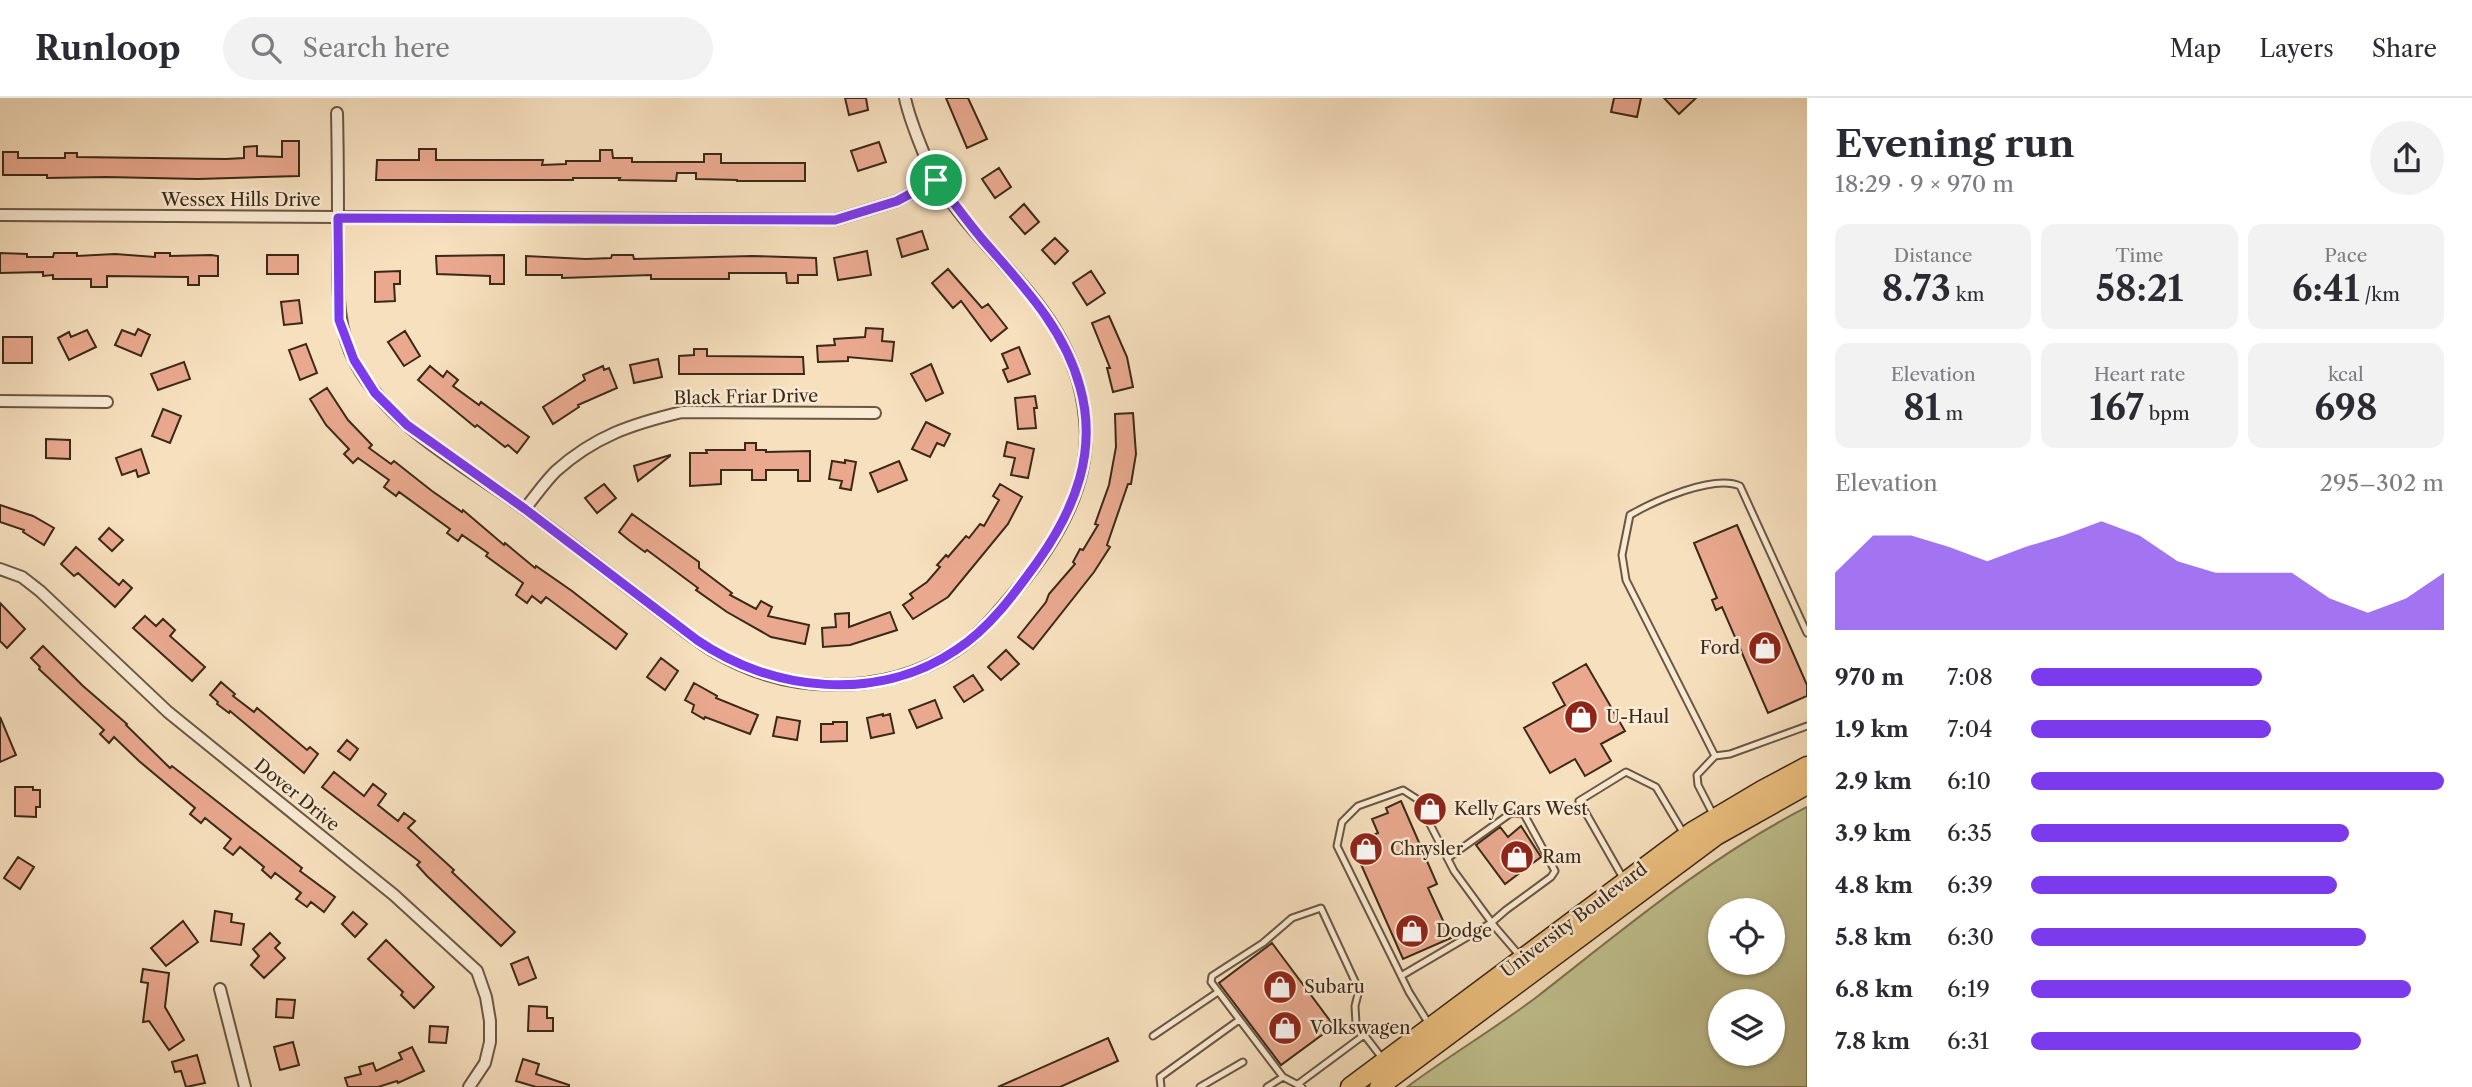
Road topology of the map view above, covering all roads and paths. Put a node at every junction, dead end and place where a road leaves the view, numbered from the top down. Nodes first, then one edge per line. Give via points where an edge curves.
1 (905, 98) edge
2 (337, 113) dead end
3 (936, 180) junction
4 (0, 215) edge
5 (338, 218) junction
6 (0, 401) edge
7 (107, 402) dead end
8 (874, 413) dead end
9 (525, 509) junction
10 (0, 569) edge
11 (1807, 633) edge
12 (1807, 726) edge
13 (1715, 756) junction
14 (1807, 766) edge
15 (1807, 785) edge
16 (1719, 825) junction
17 (1685, 837) junction
18 (1448, 858) junction
19 (1625, 881) junction
20 (1492, 923) junction
21 (1527, 966) junction
22 (1401, 976) junction
23 (220, 989) dead end
24 (1219, 992) junction
25 (1240, 1020) junction
26 (1436, 1034) junction
27 (1364, 1035) junction
28 (1153, 1036) dead end
29 (1243, 1062) dead end
30 (1389, 1069) junction
31 (1283, 1077) junction
32 (1300, 1085) edge
33 (245, 1087) edge
34 (469, 1087) edge
35 (1161, 1087) edge
36 (1200, 1087) edge
37 (1267, 1087) edge
38 (1350, 1087) edge
39 (1379, 1087) edge

1 - 3 street
2 - 5 street
3 - 5 street, Wessex Hills Drive via 897,201 835,220
3 - 9 street via 1052,324 1081,388 1086,422 1079,485 1059,532 986,627 956,651 919,670 867,684 793,681 740,664 706,646
4 - 5 street, Wessex Hills Drive
5 - 9 street via 339,320 354,360 375,393 407,425
6 - 7 street
8 - 9 street, Black Friar Drive via 682,412 625,427 593,442 555,472
10 - 34 street, Dover Drive via 40,591 168,712 394,895 477,971 486,997 490,1042 485,1063
11 - 13 lane via 1740,486 1733,482 1695,487 1630,515 1622,555 1626,580
12 - 13 lane
13 - 16 lane via 1697,775
14 - 16 main road, University Boulevard via 1762,790
15 - 16 main road, University Boulevard
16 - 17 main road, University Boulevard
16 - 21 main road, University Boulevard
17 - 19 main road, University Boulevard
17 - 19 lane via 1656,787 1626,772 1579,801
18 - 20 lane
18 - 20 lane via 1511,813 1524,814 1555,871
18 - 22 lane via 1417,799 1403,790 1358,806 1342,822 1337,846
19 - 21 main road, University Boulevard
20 - 21 lane
20 - 22 lane
21 - 26 main road, University Boulevard
22 - 26 lane
23 - 33 street
24 - 25 lane
24 - 27 lane via 1212,976 1292,918 1321,908 1359,990 1356,1024
24 - 28 lane
25 - 31 lane
25 - 35 lane via 1160,1077
26 - 30 main road, University Boulevard
27 - 30 lane
27 - 32 lane
29 - 36 lane
30 - 38 main road, University Boulevard
30 - 39 main road, University Boulevard
31 - 32 lane
31 - 37 lane

